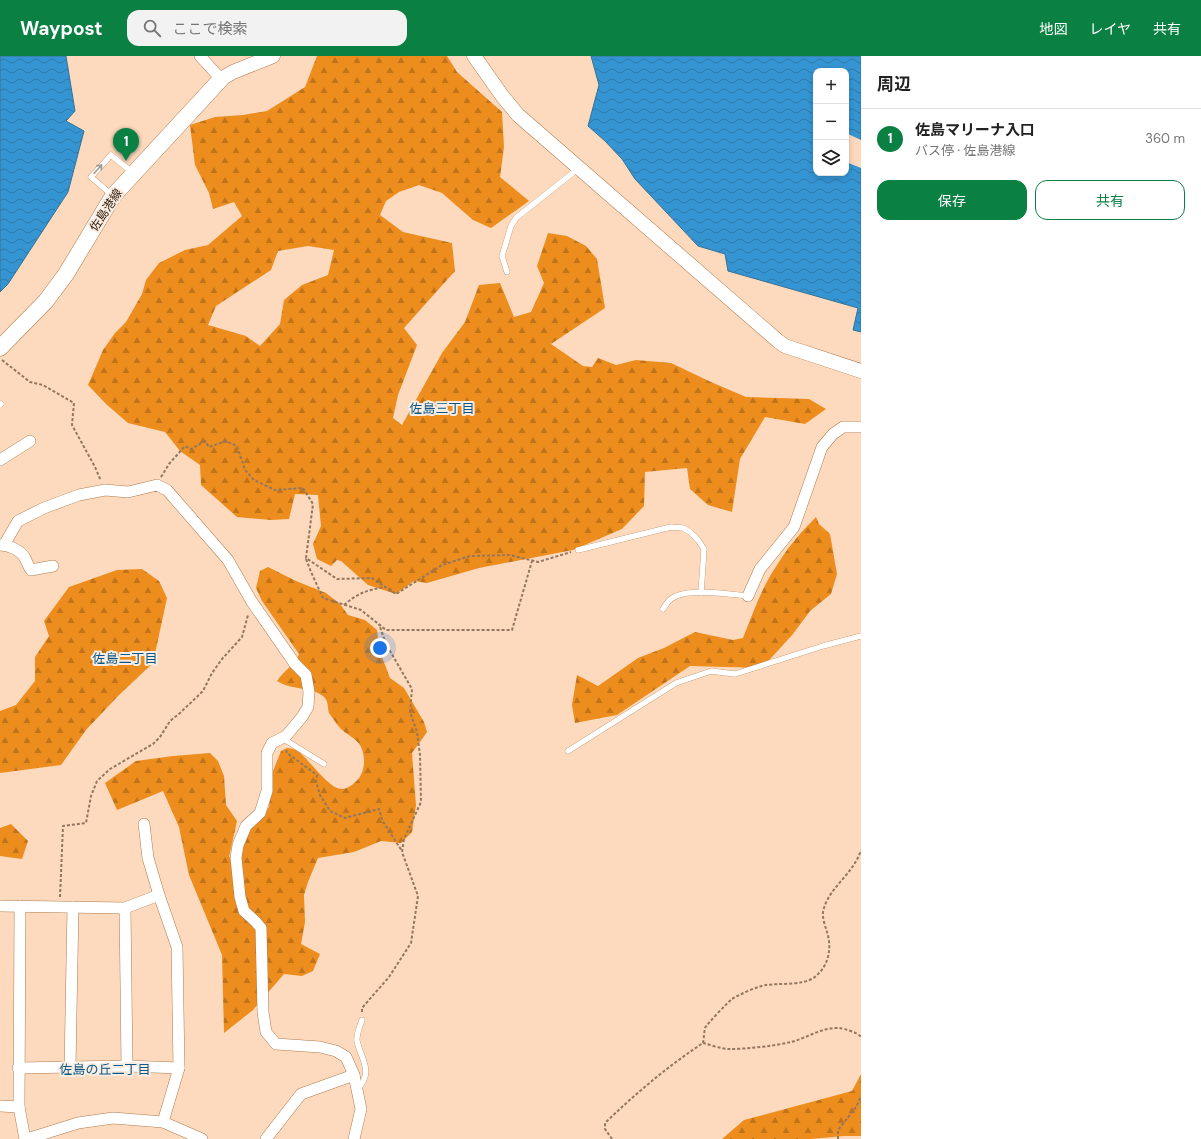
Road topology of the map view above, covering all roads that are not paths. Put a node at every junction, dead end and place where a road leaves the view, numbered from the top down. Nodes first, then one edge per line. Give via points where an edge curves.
1 (200, 56) edge
2 (273, 56) edge
3 (474, 56) edge
4 (221, 79) junction
5 (578, 168) junction
6 (132, 173) junction
7 (113, 196) junction
8 (507, 272) dead end
9 (0, 348) edge
10 (861, 371) edge
11 (861, 427) edge
12 (30, 441) dead end
13 (0, 460) edge
14 (2, 545) edge
15 (578, 550) road end
16 (54, 566) dead end
17 (701, 593) junction
18 (748, 596) joint
19 (663, 609) dead end
20 (861, 636) edge
21 (281, 738) junction
22 (568, 751) dead end
23 (324, 764) dead end
24 (144, 824) dead end
25 (159, 895) junction
26 (0, 906) edge
27 (20, 906) junction
28 (73, 907) junction
29 (125, 908) junction
30 (362, 1020) road end
31 (127, 1066) junction
32 (18, 1068) junction
33 (70, 1068) junction
34 (179, 1068) junction
35 (354, 1075) junction
36 (357, 1090) junction
37 (0, 1106) edge
38 (19, 1107) junction
39 (163, 1122) junction
40 (26, 1139) edge
41 (202, 1139) edge
42 (266, 1139) edge
43 (354, 1139) edge

1 - 4 street
2 - 4 street
3 - 5 street via 518,115
4 - 6 main road, 佐島港線
5 - 8 lane via 516,218 502,256
5 - 10 street via 778,342
6 - 7 main road, 佐島港線
7 -> 6 lane via 91,177 111,155
7 - 9 main road, 佐島港線 via 66,274 46,301
11 - 18 street via 843,427 822,447 794,527 760,569
12 - 13 street
14 - 16 street via 15,549 25,557 31,570
14 - 21 street via 18,521 79,495 105,490 128,492 157,485 167,490 220,549 252,602 295,664 306,675 308,706 286,736
15 - 17 lane via 671,527 683,528 698,540 704,549
17 - 18 lane via 718,592
17 - 19 lane via 688,593 671,598
20 - 22 lane via 735,674 711,671 676,683
21 - 23 lane
21 - 35 street via 272,743 267,753 267,791 260,813 246,826 238,844 236,858 244,910 261,928 263,1012 266,1032 276,1044 320,1047 336,1051 346,1057
24 - 25 street via 148,858
25 - 29 street
25 - 34 street via 177,947
26 - 27 street
27 - 28 street
27 - 32 street
28 - 29 street
28 - 33 street
29 - 31 street
30 - 36 lane via 357,1040 366,1072 364,1082
31 - 33 street
31 - 34 street
32 - 33 street
32 - 38 street
34 - 39 street
35 - 36 street
35 - 42 street via 301,1094
36 - 43 street via 361,1109
37 - 38 street
38 - 40 street
39 - 40 street via 113,1118 78,1123
39 - 41 street

